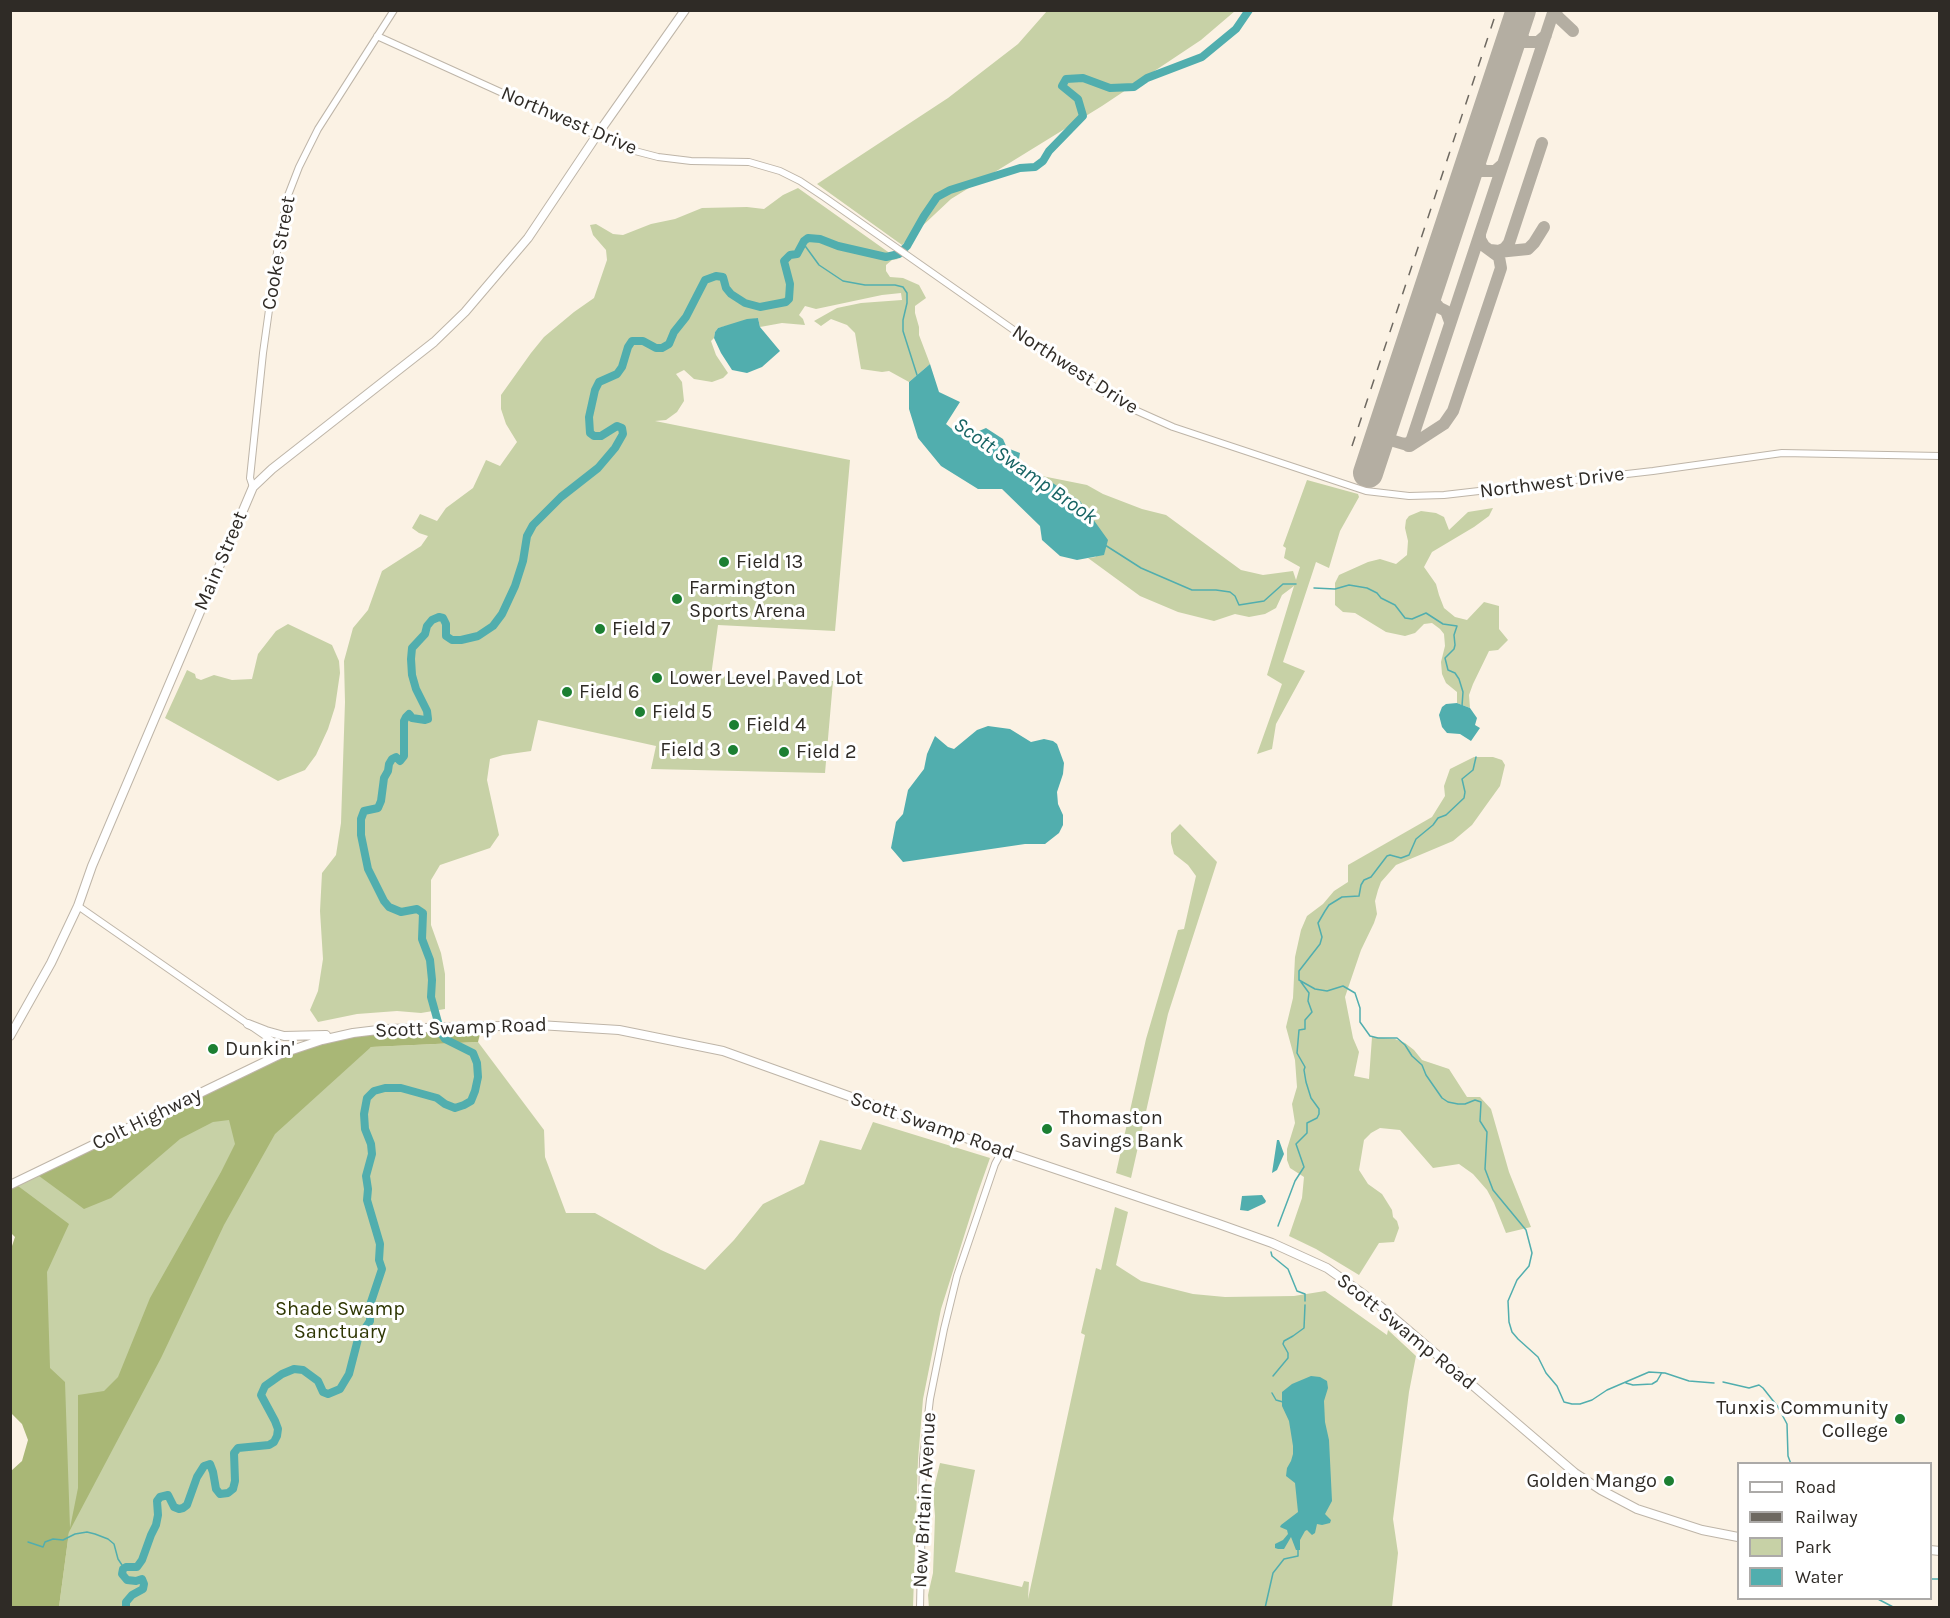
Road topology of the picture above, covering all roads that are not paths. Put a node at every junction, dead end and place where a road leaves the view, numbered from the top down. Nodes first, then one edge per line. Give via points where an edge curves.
1 (394, 10) edge
2 (685, 10) edge
3 (377, 36) junction
4 (597, 135) junction
5 (1940, 456) edge
6 (253, 487) junction
7 (78, 906) junction
8 (248, 1024) junction
9 (353, 1033) junction
10 (10, 1036) edge
11 (283, 1053) junction
12 (1002, 1151) junction
13 (10, 1185) edge
14 (1737, 1537) edge
15 (920, 1608) edge

1 - 3 main road, Cooke Street
2 - 4 highway, Main Street
3 - 4 main road, Northwest Drive
3 - 6 main road, Cooke Street via 318,129 287,198 263,353 250,478
4 - 5 main road, Northwest Drive via 658,157 749,162 790,176 1095,387 1140,413 1191,434 1375,493 1444,495 1782,453
4 - 6 highway, Main Street via 528,238 465,312 434,342
6 - 7 highway, Main Street
7 - 8 main road
7 - 10 highway, Main Street
8 - 9 highway via 294,1037
8 - 11 main road
9 - 11 highway, Scott Swamp Road
9 - 12 highway, Scott Swamp Road via 539,1025 619,1030 723,1051
11 - 13 highway, Colt Highway
12 - 14 highway, Scott Swamp Road via 1222,1224 1327,1268 1380,1306 1600,1490 1637,1509
12 - 15 main road, New Britain Avenue via 957,1276 930,1399 923,1459

